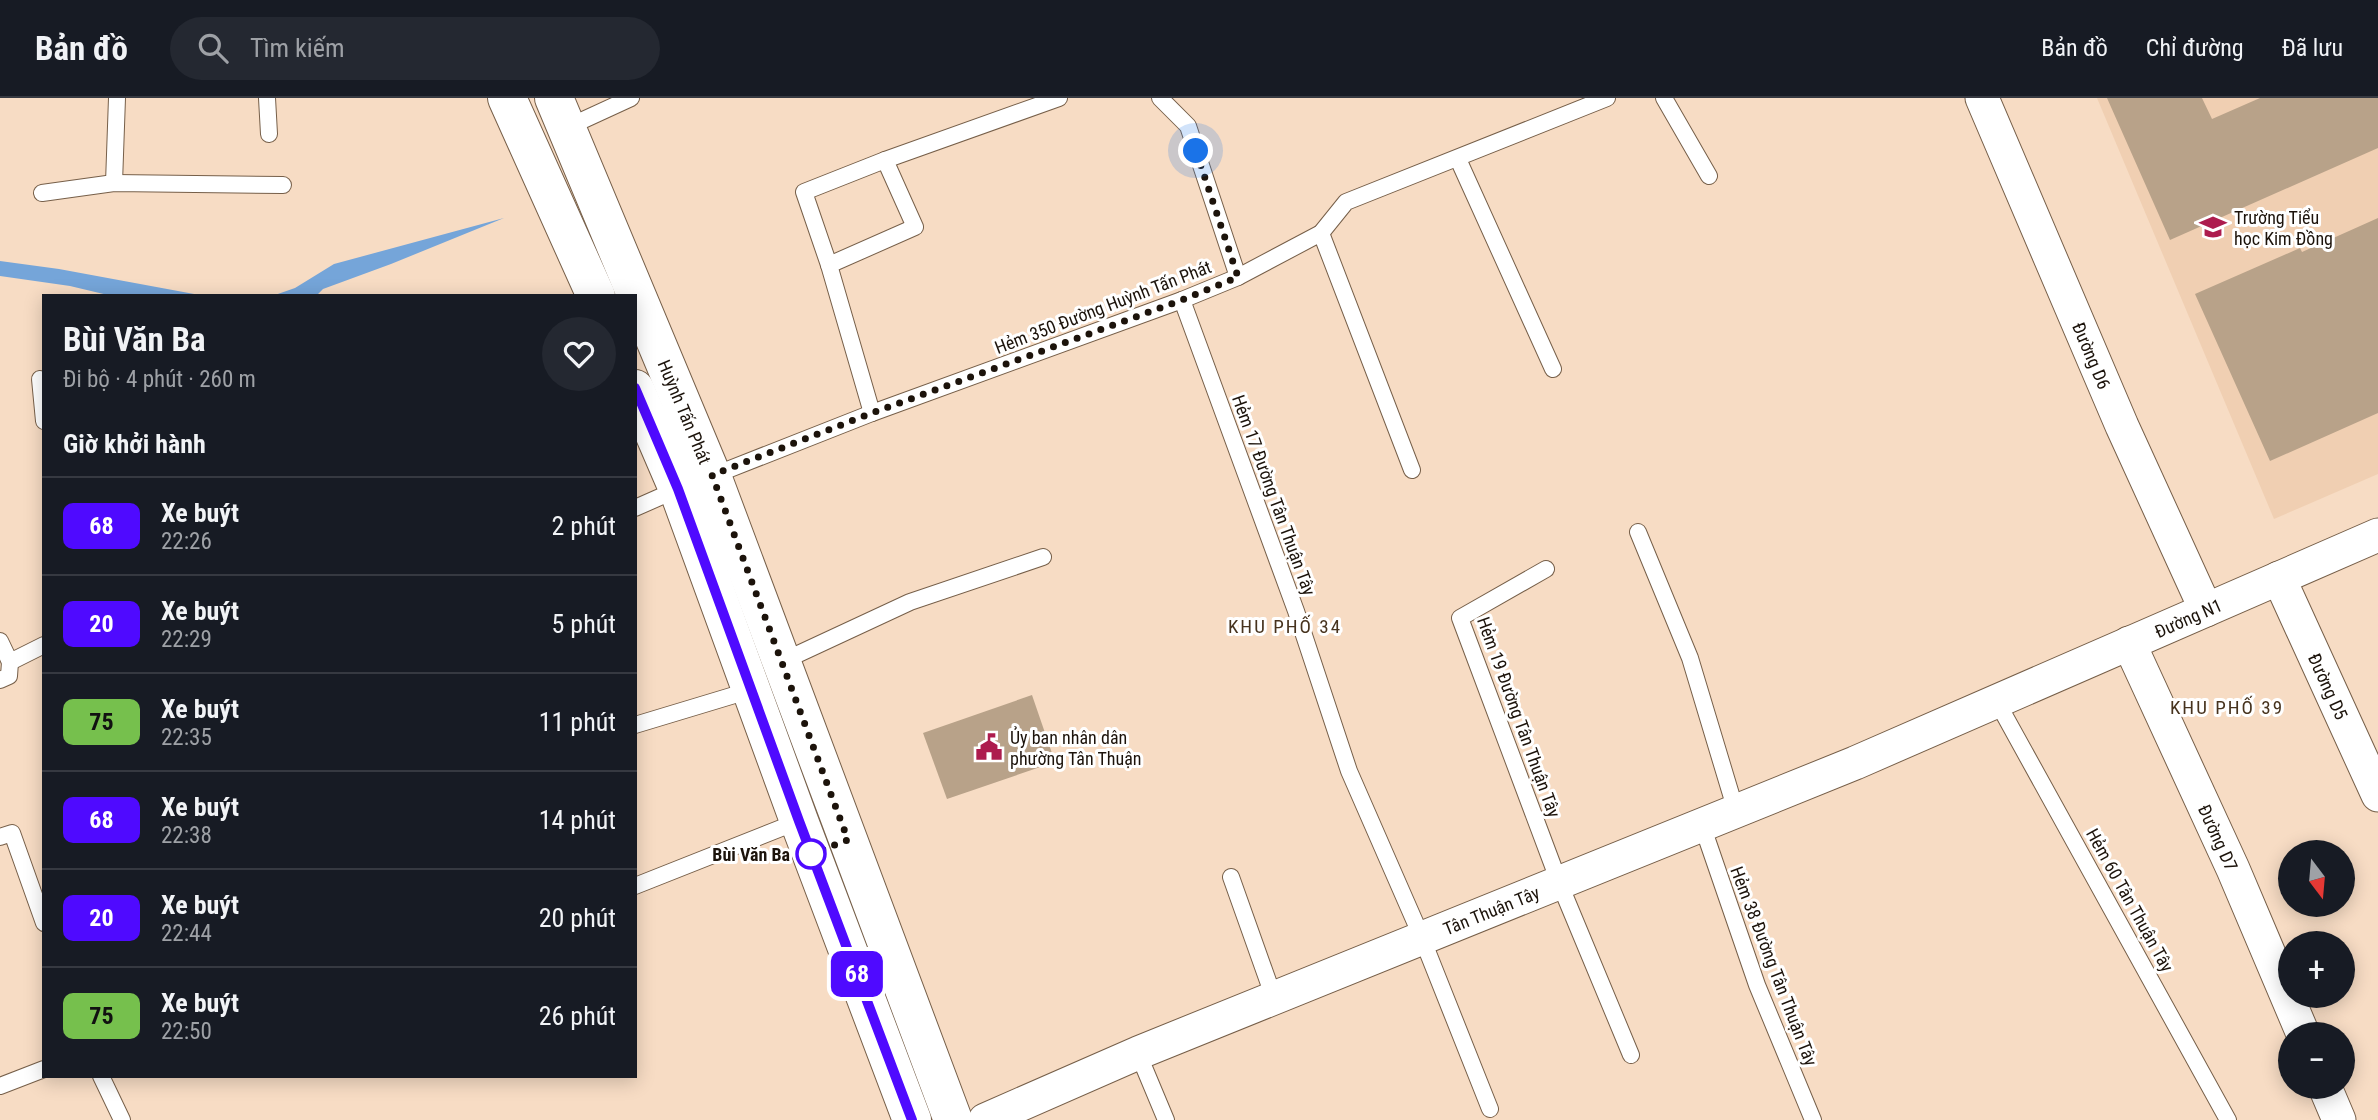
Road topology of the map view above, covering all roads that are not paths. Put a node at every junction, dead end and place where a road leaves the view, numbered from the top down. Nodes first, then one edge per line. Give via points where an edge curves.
1 (117, 98) edge
2 (267, 98) edge
3 (507, 98) edge
4 (631, 98) edge
5 (1059, 98) edge
6 (1607, 98) edge
7 (1664, 98) edge
8 (1982, 98) edge
9 (1163, 99) edge
10 (561, 113) edge
11 (269, 134) dead end
12 (1458, 159) junction
13 (885, 160) junction
14 (1710, 176) dead end
15 (114, 183) junction
16 (283, 185) dead end
17 (42, 193) dead end
18 (1321, 233) junction
19 (829, 265) junction
20 (1238, 277) junction
21 (595, 294) edge
22 (627, 294) edge
23 (1182, 300) junction
24 (637, 322) edge
25 (1553, 369) dead end
26 (40, 379) dead end
27 (637, 391) edge
28 (42, 400) edge
29 (872, 413) junction
30 (1412, 470) dead end
31 (695, 482) junction
32 (637, 507) edge
33 (1638, 532) dead end
34 (2378, 535) edge
35 (1043, 557) dead end
36 (1546, 569) dead end
37 (2279, 578) junction
38 (2206, 610) junction
39 (0, 642) edge
40 (2129, 643) junction
41 (42, 646) edge
42 (10, 662) junction
43 (782, 662) junction
44 (0, 680) edge
45 (751, 690) junction
46 (1996, 700) junction
47 (637, 723) edge
48 (2378, 795) edge
49 (1736, 811) junction
50 (799, 821) junction
51 (1702, 825) junction
52 (0, 837) edge
53 (1231, 877) dead end
54 (1559, 882) junction
55 (637, 885) edge
56 (42, 917) edge
57 (1422, 938) junction
58 (1273, 998) junction
59 (2298, 1022) edge
60 (1138, 1053) junction
61 (1631, 1055) dead end
62 (42, 1070) edge
63 (102, 1078) edge
64 (0, 1086) edge
65 (2330, 1099) edge
66 (1490, 1109) dead end
67 (122, 1120) edge
68 (912, 1120) edge
69 (953, 1120) edge
70 (985, 1120) edge
71 (1166, 1120) edge
72 (1813, 1120) edge
73 (2228, 1120) edge
74 (2339, 1120) edge

1 - 15 lane
2 - 11 lane
3 - 21 main road
4 - 10 lane
5 - 13 lane
6 - 12 lane, Hẻm 350 Đường Huỳnh Tấn Phát
7 - 14 lane
8 - 38 street, Đường D6
9 - 20 lane via 1188,126
10 - 22 main road, Huỳnh Tấn Phát
12 - 18 lane, Hẻm 350 Đường Huỳnh Tấn Phát via 1346,202
12 - 25 lane
13 - 19 lane via 804,192
13 - 19 lane via 915,227
15 - 16 lane
15 - 17 lane
18 - 20 lane, Hẻm 350 Đường Huỳnh Tấn Phát
18 - 30 lane
19 - 29 lane
20 - 23 lane, Hẻm 350 Đường Huỳnh Tấn Phát
23 - 29 lane, Hẻm 350 Đường Huỳnh Tấn Phát
23 - 57 lane, Hẻm 17 Đường Tân Thuận Tây via 1296,611 1349,771
24 - 31 main road, Huỳnh Tấn Phát
26 - 28 lane
27 - 31 main road, Huỳnh Tấn Phát
29 - 31 lane, Hẻm 350 Đường Huỳnh Tấn Phát
31 - 32 lane, Hẻm 350 Đường Huỳnh Tấn Phát
31 - 43 main road, Huỳnh Tấn Phát
31 - 45 main road, Huỳnh Tấn Phát
33 - 49 lane via 1690,658
34 - 37 street, Đường N1
35 - 43 lane via 910,602
36 - 54 lane, Hẻm 19 Đường Tân Thuận Tây via 1460,618
37 - 38 street, Đường N1
37 - 48 street, Đường D5
38 - 40 street, Đường N1
39 - 42 lane
40 - 46 street, Đường N1
40 - 59 street, Đường D7
41 - 42 lane
42 - 44 lane via 9,676
43 - 69 main road, Huỳnh Tấn Phát
45 - 47 lane
45 - 50 main road, Huỳnh Tấn Phát
46 - 49 street, Tân Thuận Tây
46 - 73 lane, Hẻm 60 Tân Thuận Tây
49 - 51 street, Tân Thuận Tây
50 - 55 lane
50 - 68 main road, Huỳnh Tấn Phát
51 - 54 street, Tân Thuận Tây
51 - 72 lane, Hẻm 38 Đường Tân Thuận Tây via 1757,985
52 - 56 lane via 12,833
53 - 58 lane
54 - 57 street, Tân Thuận Tây
54 - 61 lane
57 - 58 street, Tân Thuận Tây
57 - 66 lane, Hẻm 17 Đường Tân Thuận Tây
58 - 60 street, Tân Thuận Tây
60 - 70 street, Tân Thuận Tây
60 - 71 lane
62 - 64 lane
63 - 67 lane
65 - 74 street

